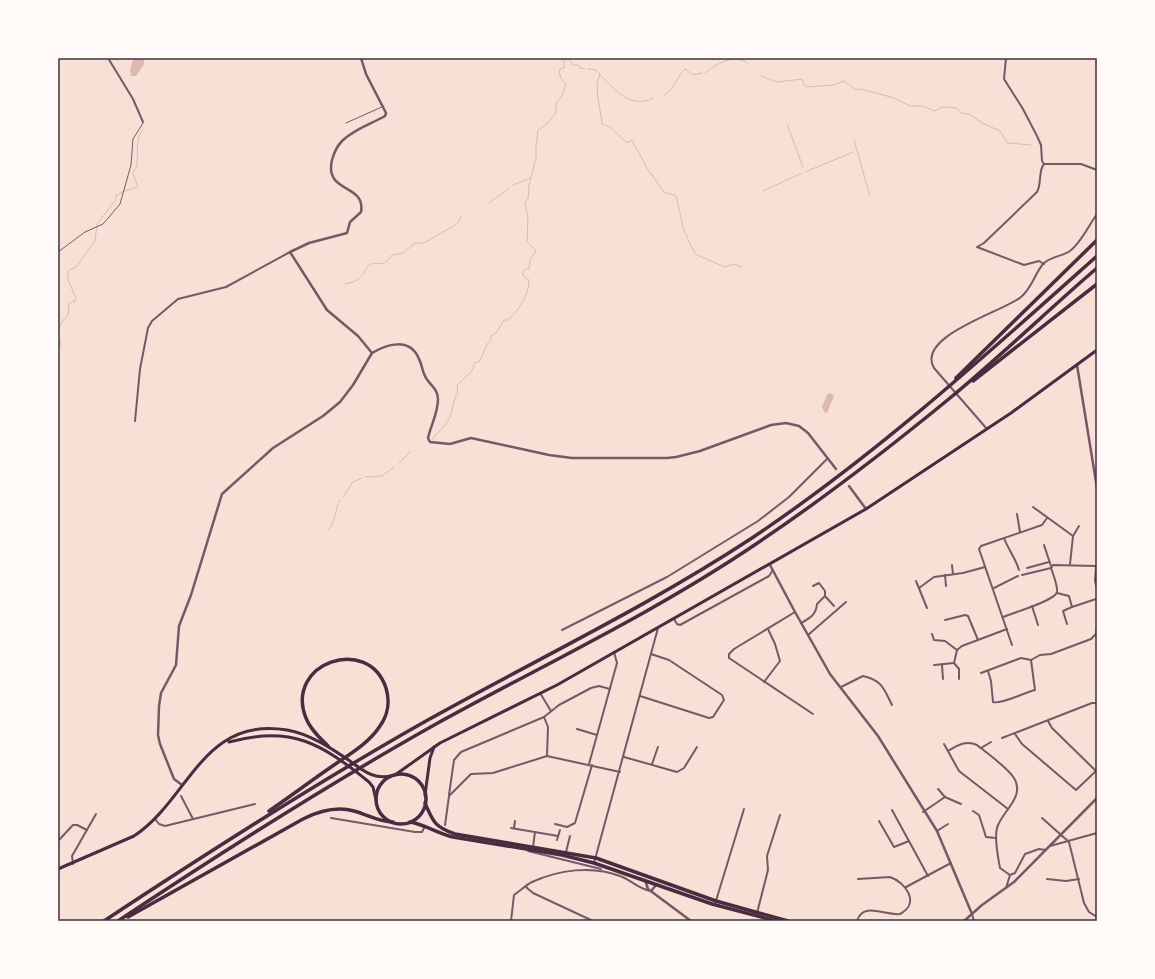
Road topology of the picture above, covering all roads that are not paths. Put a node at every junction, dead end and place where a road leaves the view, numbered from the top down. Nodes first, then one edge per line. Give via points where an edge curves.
1 (108, 58) edge
2 (361, 58) edge
3 (1006, 58) edge
4 (384, 106) junction
5 (143, 122) joint
6 (346, 123) dead end
7 (1044, 164) junction
8 (1097, 170) edge
9 (1097, 214) edge
10 (1097, 240) edge
11 (58, 252) edge
12 (290, 252) junction
13 (1097, 256) edge
14 (1044, 264) junction
15 (1097, 268) edge
16 (1097, 284) edge
17 (1097, 350) edge
18 (372, 353) junction
19 (1077, 364) junction
20 (940, 395) junction
21 (952, 396) junction
22 (135, 421) dead end
23 (987, 429) junction
24 (1096, 450) dead end
25 (1097, 456) edge
26 (828, 458) junction
27 (836, 469) dead end
28 (1096, 469) edge
29 (850, 486) dead end
30 (1097, 488) edge
31 (1033, 506) dead end
32 (866, 509) junction
33 (1017, 514) dead end
34 (1047, 518) junction
35 (1079, 526) dead end
36 (1020, 532) junction
37 (1073, 536) junction
38 (1004, 538) junction
39 (1044, 545) dead end
40 (1049, 562) junction
41 (1070, 564) junction
42 (770, 565) junction
43 (952, 565) dead end
44 (985, 566) junction
45 (1096, 566) edge
46 (1051, 567) junction
47 (1027, 568) dead end
48 (773, 570) junction
49 (1020, 570) dead end
50 (953, 574) junction
51 (945, 575) junction
52 (1018, 576) dead end
53 (1022, 576) dead end
54 (916, 581) dead end
55 (813, 586) dead end
56 (946, 586) dead end
57 (919, 588) junction
58 (994, 588) junction
59 (1097, 588) edge
60 (1057, 593) junction
61 (825, 596) junction
62 (1096, 598) edge
63 (846, 602) dead end
64 (834, 606) dead end
65 (1032, 606) junction
66 (1072, 607) junction
67 (927, 608) dead end
68 (795, 612) junction
69 (1003, 617) junction
70 (674, 619) junction
71 (945, 620) dead end
72 (801, 623) junction
73 (1067, 624) dead end
74 (1038, 625) dead end
75 (1097, 627) edge
76 (658, 628) junction
77 (768, 629) junction
78 (1007, 629) junction
79 (562, 630) dead end
80 (932, 634) dead end
81 (808, 635) junction
82 (978, 640) junction
83 (1012, 645) dead end
84 (957, 650) junction
85 (614, 652) junction
86 (651, 654) junction
87 (1032, 660) junction
88 (954, 663) junction
89 (934, 665) dead end
90 (942, 665) junction
91 (988, 671) junction
92 (981, 674) dead end
93 (943, 679) dead end
94 (960, 679) dead end
95 (764, 682) junction
96 (841, 687) junction
97 (610, 690) junction
98 (540, 693) junction
99 (640, 696) junction
100 (1097, 704) edge
101 (892, 706) dead end
102 (551, 711) junction
103 (814, 714) dead end
104 (544, 717) junction
105 (1048, 721) junction
106 (577, 729) dead end
107 (1015, 734) junction
108 (597, 735) junction
109 (1002, 738) dead end
110 (991, 742) dead end
111 (225, 743) junction
112 (944, 744) dead end
113 (328, 746) junction
114 (434, 747) junction
115 (658, 747) dead end
116 (697, 747) dead end
117 (981, 748) junction
118 (948, 751) junction
119 (546, 756) junction
120 (624, 757) junction
121 (652, 764) junction
122 (590, 765) junction
123 (1097, 770) edge
124 (620, 772) junction
125 (393, 775) junction
126 (182, 785) junction
127 (938, 789) dead end
128 (425, 795) junction
129 (181, 796) dead end
130 (449, 796) junction
131 (945, 797) junction
132 (1097, 798) edge
133 (376, 800) junction
134 (425, 803) junction
135 (255, 804) dead end
136 (961, 804) dead end
137 (744, 809) dead end
138 (1008, 809) junction
139 (892, 810) dead end
140 (973, 811) dead end
141 (923, 812) junction
142 (96, 814) dead end
143 (429, 815) junction
144 (780, 815) dead end
145 (331, 818) dead end
146 (1042, 818) dead end
147 (155, 819) junction
148 (193, 819) junction
149 (515, 821) dead end
150 (879, 821) dead end
151 (393, 822) junction
152 (410, 822) junction
153 (555, 824) dead end
154 (948, 824) dead end
155 (425, 825) junction
156 (445, 825) dead end
157 (510, 828) dead end
158 (514, 828) junction
159 (87, 830) junction
160 (242, 830) junction
161 (560, 830) dead end
162 (937, 831) junction
163 (535, 832) junction
164 (1097, 834) edge
165 (558, 836) junction
166 (570, 836) dead end
167 (1060, 836) junction
168 (996, 838) junction
169 (557, 840) dead end
170 (909, 841) junction
171 (58, 842) edge
172 (1069, 842) junction
173 (511, 846) junction
174 (1050, 846) junction
175 (533, 847) junction
176 (1046, 850) junction
177 (566, 852) junction
178 (596, 858) junction
179 (594, 863) junction
180 (952, 863) junction
181 (73, 864) junction
182 (58, 870) edge
183 (604, 870) junction
184 (645, 875) junction
185 (1010, 875) junction
186 (928, 876) junction
187 (858, 879) dead end
188 (1047, 879) dead end
189 (1079, 879) junction
190 (660, 880) junction
191 (645, 881) junction
192 (656, 885) junction
193 (526, 886) junction
194 (906, 887) junction
195 (1006, 889) junction
196 (651, 891) junction
197 (715, 903) junction
198 (756, 914) junction
199 (972, 914) junction
200 (1097, 918) edge
201 (776, 920) edge
202 (104, 921) edge
203 (119, 921) edge
204 (511, 921) edge
205 (592, 921) edge
206 (691, 921) edge
207 (788, 921) edge
208 (857, 921) edge
209 (964, 921) edge
210 (974, 921) edge

1 - 5 street via 133,98
2 - 4 street via 370,82
3 - 7 street via 1004,79 1042,146
4 - 6 lane
4 - 12 street via 385,116 354,132 341,142 334,152 331,166 333,179 358,197 361,212 350,222 347,233 304,245
5 - 11 lane via 133,139 132,165 120,204 103,224
7 - 8 street via 1081,164
7 - 14 street via 1037,192 977,247 1024,265 1039,261
9 - 14 street via 1073,248 1065,254 1050,258
10 - 20 highway
12 - 18 street via 327,310 358,336
12 - 22 street via 226,287 178,299 152,321 148,328 140,369
13 - 20 highway
14 - 23 street via 1019,299 979,318 935,347 931,355 932,362 942,376
15 - 21 highway
16 - 21 highway
17 - 19 main road
18 - 26 street via 396,344 407,346 417,354 425,376 436,388 438,395 428,438 432,443 452,444 471,438 572,458 677,459 771,425 786,423 805,430
18 - 126 street via 340,402 324,416 273,448 224,492 178,626 176,667 161,693 159,706 160,744 174,779
19 - 23 main road
19 - 28 street
20 - 160 highway via 799,505 670,589 428,720
21 - 203 highway via 840,484 756,544 684,590 364,765 274,819
23 - 32 main road
24 - 25 lane
26 - 27 street
26 - 79 street via 768,514 667,577
28 - 30 street
29 - 32 street
31 - 34 street
32 - 42 main road
33 - 36 street
34 - 36 street via 1042,525
34 - 37 street
35 - 37 street
36 - 38 street
37 - 41 street
38 - 44 street via 981,546 979,549
38 - 49 street
39 - 40 street
40 - 46 street
40 - 47 street
41 - 45 street
41 - 46 street via 1054,564
42 - 48 street
42 - 70 main road
43 - 50 street
44 - 50 street
44 - 58 street
45 - 59 street
46 - 53 street
46 - 60 street
48 - 68 street
48 - 70 street via 769,576 680,625
50 - 51 street
51 - 56 street
51 - 57 street via 931,578
52 - 58 street
54 - 57 street
55 - 61 street via 819,583 825,591
57 - 67 street
58 - 69 street
60 - 65 street via 1046,601
60 - 66 street via 1069,596
61 - 64 street
61 - 72 street via 817,604 813,616
62 - 66 street
63 - 81 street
65 - 69 street
65 - 74 street
66 - 73 street via 1063,611
68 - 72 street
68 - 77 street
69 - 78 street
70 - 76 main road
71 - 82 street via 968,616
72 - 81 street
75 - 87 street via 1096,634 1091,639 1051,654 1040,655
76 - 85 main road
76 - 86 street
77 - 95 street via 776,644 780,661
77 - 95 street via 729,654 731,660
78 - 82 street
78 - 83 street
80 - 84 street via 934,640 945,641
81 - 96 street via 830,674
82 - 84 street
84 - 88 street
85 - 97 street via 617,663
85 - 98 main road
86 - 99 street
86 - 99 street via 669,660 722,695 724,700 710,718
87 - 91 street via 1021,658
87 - 91 street via 1035,690 998,703 993,702
88 - 90 street
88 - 94 street via 959,669
89 - 90 street
90 - 93 street
91 - 92 street
95 - 103 street
96 - 101 street via 863,676 875,679 882,684
96 - 141 street via 878,736
97 - 102 street via 595,686
97 - 108 street
98 - 102 street
98 - 114 main road
99 - 120 street
100 - 105 street via 1092,703
102 - 104 street
104 - 119 street via 548,728
104 - 130 street via 457,755
105 - 107 street
105 - 123 street via 1052,728
106 - 108 street
107 - 109 street
107 - 123 street via 1022,744 1076,790
108 - 122 street
110 - 117 street
111 - 113 main road via 241,733 269,728 291,731
111 - 126 main road via 202,760
111 - 133 main road via 250,736 276,734 303,740 333,756 364,778 373,787
112 - 118 street
113 - 125 main road via 368,773 375,776
113 - 160 highway via 306,719 302,704 304,689 314,672 327,663 341,659 360,662 377,674 386,690 388,708 381,725 363,744
114 - 125 main road
114 - 128 main road
115 - 121 street
116 - 121 street via 681,771
117 - 118 street via 968,742
117 - 138 street via 1014,779 1017,792
118 - 138 street via 959,771
119 - 122 street
119 - 130 street via 493,773 471,774
120 - 121 street
120 - 124 street
122 - 124 street
122 - 153 street via 575,823 567,827
124 - 178 street
125 - 128 highway via 403,774 416,779
125 - 133 highway via 380,785
126 - 147 main road
127 - 131 street
128 - 134 highway
129 - 148 street
130 - 156 street
131 - 136 street
131 - 141 street
132 - 167 street
133 - 151 highway via 380,813
134 - 143 highway
134 - 152 highway via 421,812
135 - 148 street
137 - 197 street
138 - 168 street via 997,827
139 - 170 street
140 - 168 street via 979,814 986,837
141 - 162 street
142 - 159 street
143 - 155 highway
143 - 175 highway via 439,828 455,834
144 - 198 street via 767,856 768,870
145 - 155 street via 415,832 422,832
146 - 167 street
147 - 148 street via 165,826
147 - 181 main road via 134,836 98,850
149 - 158 street
150 - 170 street via 894,847
151 - 152 highway
151 - 203 highway via 383,822 346,809 320,811
152 - 155 highway
154 - 162 street
155 - 173 highway via 439,834
157 - 158 street
158 - 163 street
159 - 171 street via 73,825
159 - 181 street via 72,856
160 - 202 highway
161 - 165 street
162 - 180 street
163 - 165 street
163 - 175 street
164 - 172 street
165 - 169 street
166 - 177 street
167 - 172 street
167 - 174 street
168 - 185 street via 1000,868
170 - 186 street
172 - 174 street
172 - 189 street
173 - 179 highway
173 - 183 street
174 - 176 street
175 - 177 highway
176 - 185 street via 1039,849 1025,854 1015,873
176 - 195 street
177 - 178 highway
178 - 179 street
178 - 184 highway
179 - 191 highway
180 - 186 street
180 - 199 street
181 - 182 main road
183 - 193 street via 552,875
183 - 196 street via 629,880 638,888
184 - 190 highway
184 - 191 street
185 - 195 street
186 - 194 street
187 - 194 street via 890,877
188 - 189 street
189 - 200 street via 1086,908
190 - 192 street
190 - 197 highway
191 - 192 highway
191 - 196 street
192 - 196 street
192 - 197 highway
193 - 204 street via 514,895
193 - 205 street via 533,893
194 - 208 street via 910,901 904,912 896,914 867,910 860,913
195 - 199 street
196 - 206 street
197 - 198 highway
198 - 201 highway
199 - 209 street
199 - 210 street
201 - 207 highway

